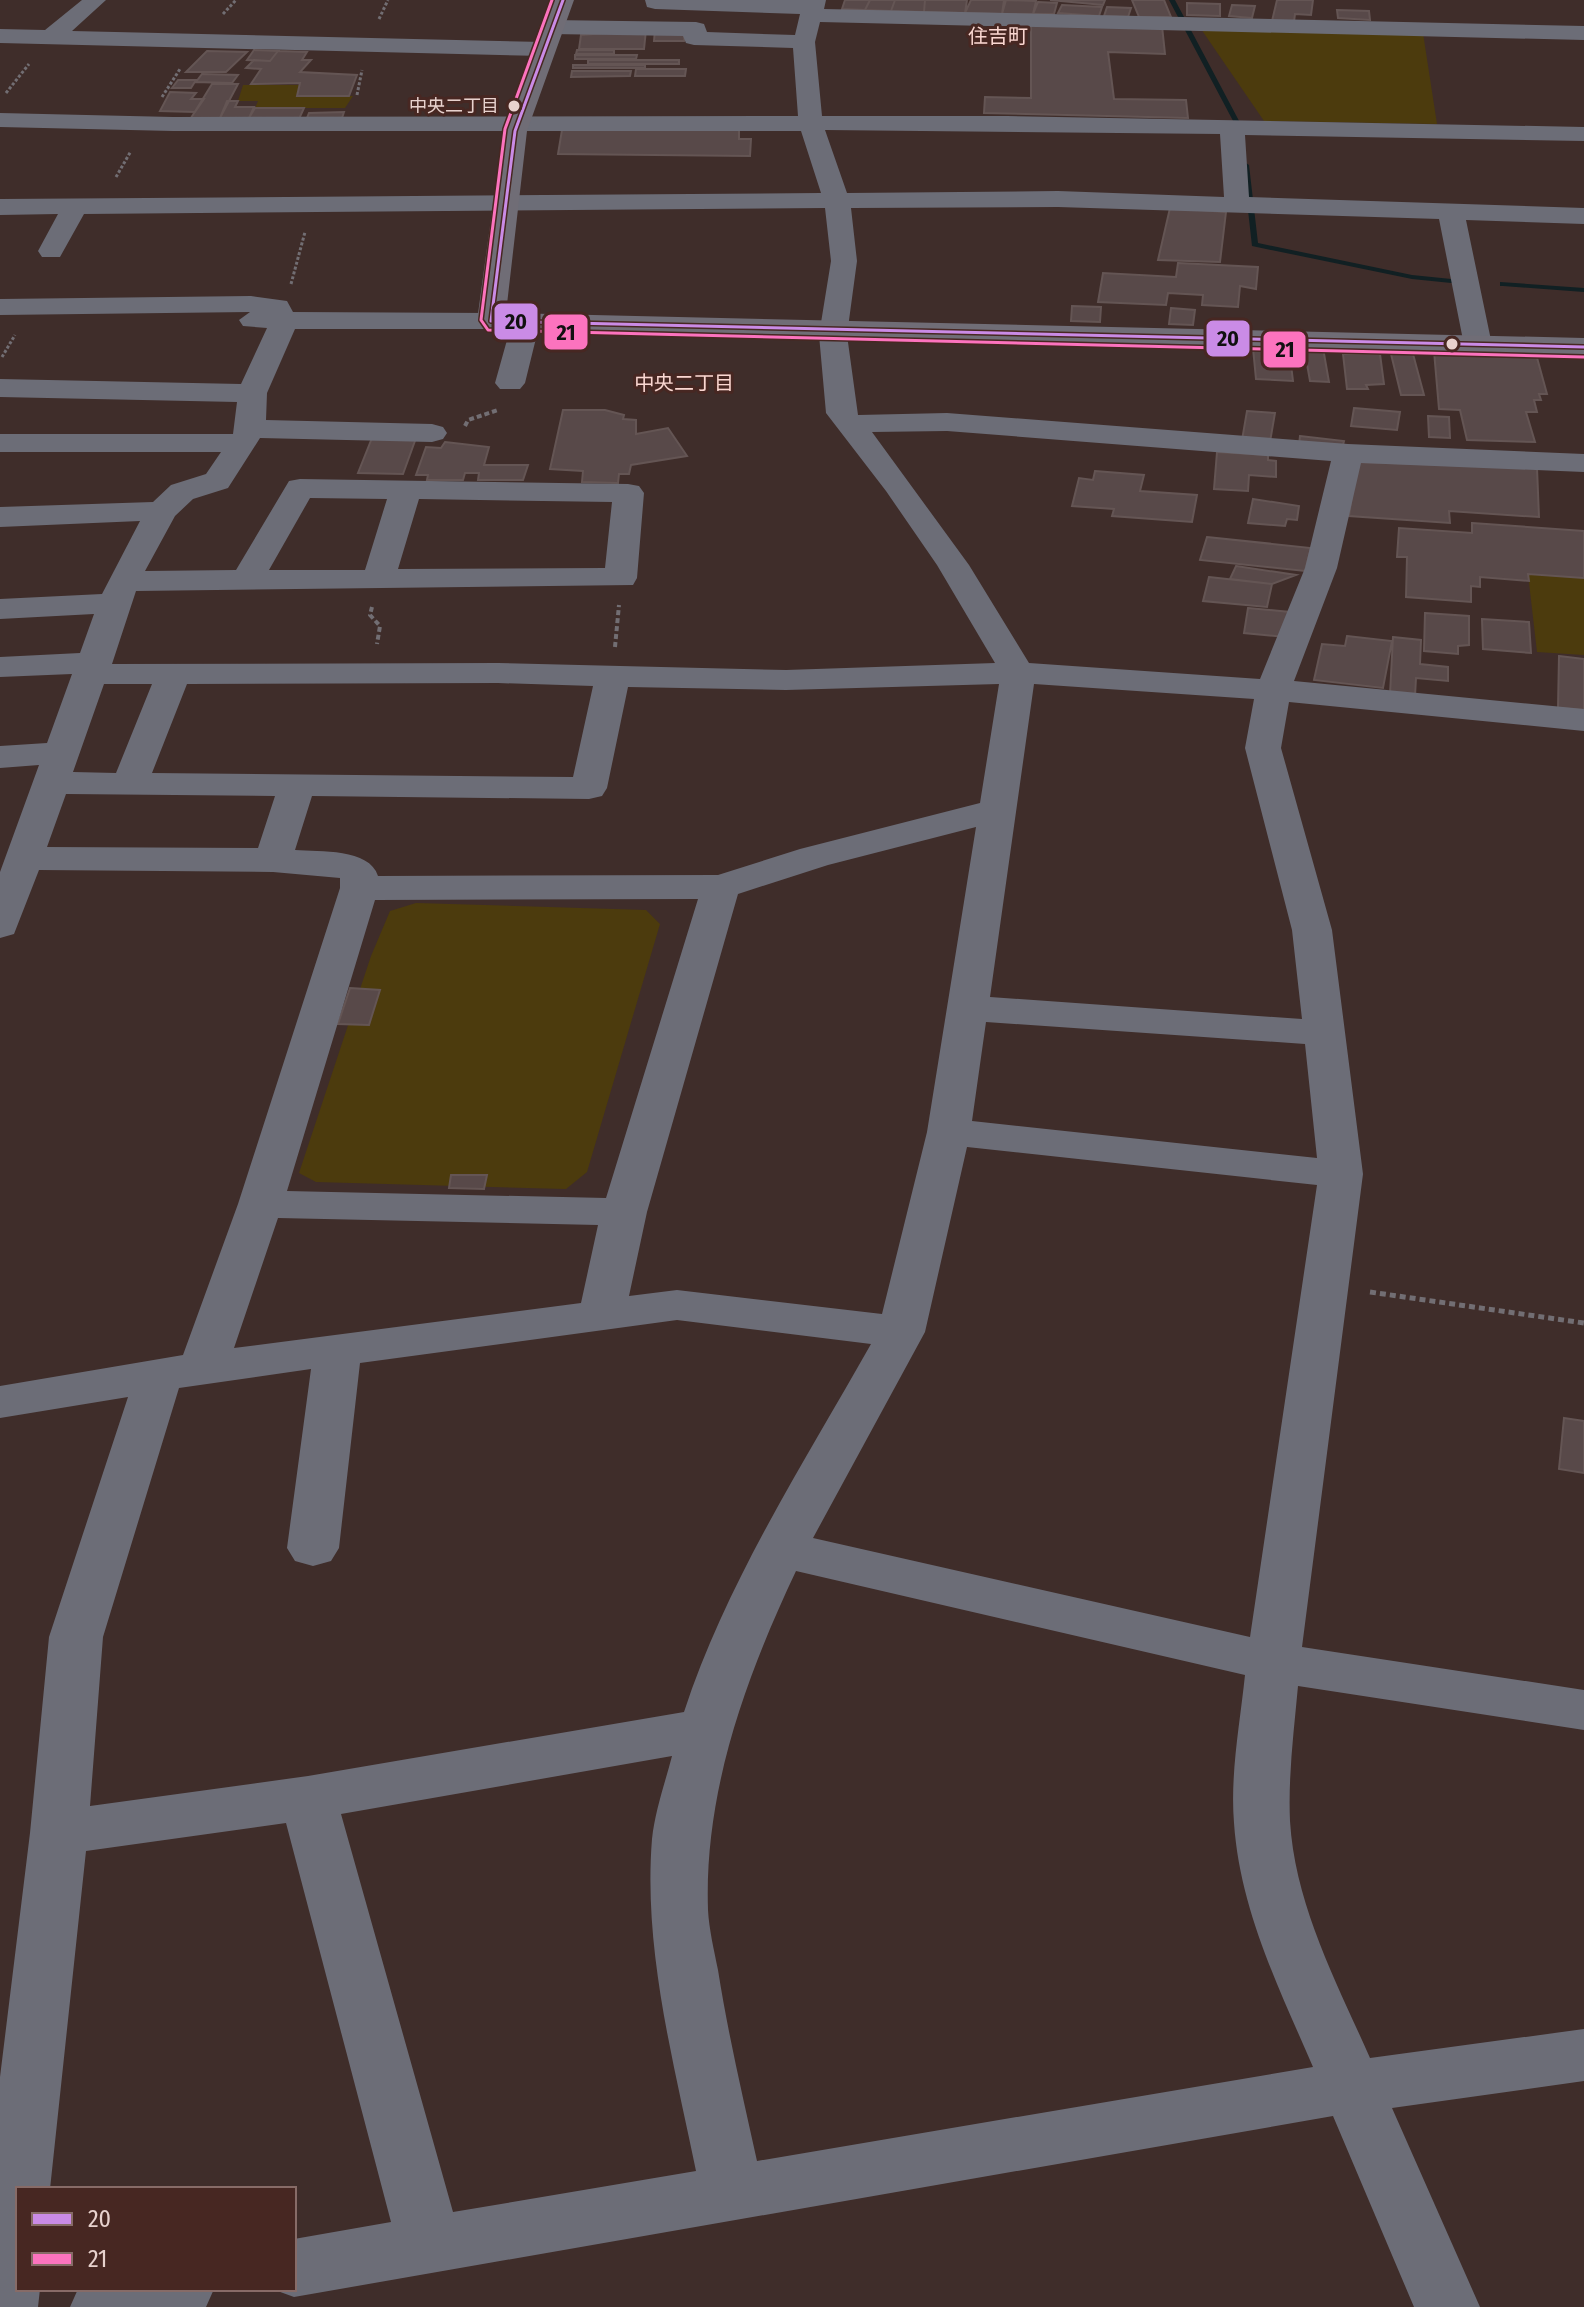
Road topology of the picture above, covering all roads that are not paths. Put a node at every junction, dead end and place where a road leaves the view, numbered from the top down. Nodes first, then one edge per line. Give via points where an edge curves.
1 (95, 0) edge
2 (563, 0) edge
3 (627, 1) edge
4 (813, 8) edge
5 (1584, 33) edge
6 (0, 36) edge
7 (51, 37) junction
8 (547, 38) junction
9 (804, 42) junction
10 (0, 120) edge
11 (517, 123) junction
12 (811, 124) junction
13 (1232, 127) junction
14 (1584, 134) edge
15 (837, 202) junction
16 (1237, 205) junction
17 (75, 206) junction
18 (507, 206) junction
19 (0, 207) edge
20 (1451, 212) junction
21 (1584, 216) edge
22 (51, 251) dead end
23 (0, 307) edge
24 (280, 315) junction
25 (0, 316) edge
26 (491, 321) junction
27 (526, 322) junction
28 (834, 328) junction
29 (1478, 345) junction
30 (1584, 347) edge
31 (510, 383) road end
32 (0, 388) edge
33 (252, 393) junction
34 (847, 424) junction
35 (432, 433) road end
36 (246, 436) junction
37 (0, 443) edge
38 (1348, 453) junction
39 (1584, 463) edge
40 (406, 489) junction
41 (162, 511) junction
42 (0, 517) edge
43 (379, 578) junction
44 (247, 579) junction
45 (117, 592) junction
46 (0, 609) edge
47 (0, 667) edge
48 (93, 668) junction
49 (174, 673) junction
50 (1018, 673) junction
51 (613, 676) junction
52 (1273, 690) junction
53 (1584, 720) edge
54 (0, 757) edge
55 (57, 768) junction
56 (130, 783) junction
57 (297, 787) junction
58 (1000, 809) junction
59 (24, 858) junction
60 (273, 860) junction
61 (721, 887) junction
62 (359, 888) junction
63 (0, 926) edge
64 (969, 1008) junction
65 (1324, 1033) junction
66 (949, 1132) junction
67 (1341, 1174) junction
68 (260, 1204) junction
69 (624, 1212) junction
70 (601, 1317) junction
71 (901, 1332) junction
72 (337, 1351) junction
73 (181, 1372) junction
74 (0, 1402) edge
75 (313, 1548) dead end
76 (781, 1549) junction
77 (1273, 1662) junction
78 (1584, 1710) edge
79 (706, 1729) junction
80 (308, 1798) junction
81 (59, 1833) junction
82 (1584, 2055) edge
83 (1352, 2087) junction
84 (18, 2187) edge
85 (732, 2192) junction
86 (16, 2208) edge
87 (429, 2242) junction
88 (296, 2268) edge
89 (173, 2291) edge
90 (5, 2307) edge
91 (103, 2307) edge
92 (1447, 2307) edge

1 - 7 street
2 - 8 main road
3 - 4 street
4 - 5 street
4 - 9 street
6 - 7 street
7 - 8 street
8 - 9 street via 696,29 694,38
8 - 11 main road
9 - 12 street
10 - 11 street
11 - 12 street
11 - 18 main road
12 - 13 street
12 - 15 street
13 - 14 street
13 - 16 street
15 - 16 street via 1058,199
15 - 18 street
15 - 28 street via 844,261
16 - 20 street
17 - 18 street
17 - 19 street
17 - 22 street
18 - 26 main road
20 - 21 street
20 - 29 street
23 - 24 street via 225,304
24 - 25 street
24 - 26 street
24 - 33 street
26 - 27 main road
27 - 28 main road
27 - 31 street
28 - 29 main road
28 - 34 street via 838,403
29 - 30 main road
32 - 33 street
33 - 36 street
34 - 38 street via 947,422
34 - 50 street via 906,496
35 - 36 street
36 - 37 street
36 - 41 street via 217,481 182,492
38 - 39 street
38 - 52 street via 1321,568
40 - 43 street
40 - 43 street via 628,493 621,578
40 - 44 street via 300,488
41 - 42 street
41 - 45 street
43 - 44 street
44 - 45 street
45 - 46 street
45 - 48 street
47 - 48 street
48 - 49 street
48 - 55 street
49 - 51 street
49 - 56 street
50 - 51 street via 786,680
50 - 52 street
50 - 58 street
51 - 57 street via 589,788
52 - 53 street
52 - 65 street via 1263,748 1312,930
54 - 55 street
55 - 56 street
55 - 59 street
56 - 57 street
57 - 60 street
58 - 61 street
58 - 64 street
59 - 60 street
59 - 63 street
60 - 62 street via 346,866 359,873
61 - 62 street
61 - 69 street
62 - 68 street
64 - 65 street
64 - 66 street
65 - 67 street
66 - 67 street
66 - 71 street
67 - 77 street
68 - 69 street
68 - 73 street
69 - 70 street
70 - 71 street via 677,1305
70 - 72 street
71 - 76 street
72 - 73 street
72 - 75 street
73 - 74 street
73 - 81 street via 76,1637
76 - 77 street
76 - 79 street via 723,1676
77 - 78 street
77 - 83 street via 1262,1821 1270,1873 1286,1935
79 - 80 street
79 - 85 street via 681,1836 679,1912
80 - 81 street
80 - 87 street
81 - 84 street
82 - 83 street
83 - 85 street
83 - 92 street
85 - 87 street
86 - 90 street
87 - 88 street
89 - 91 street

